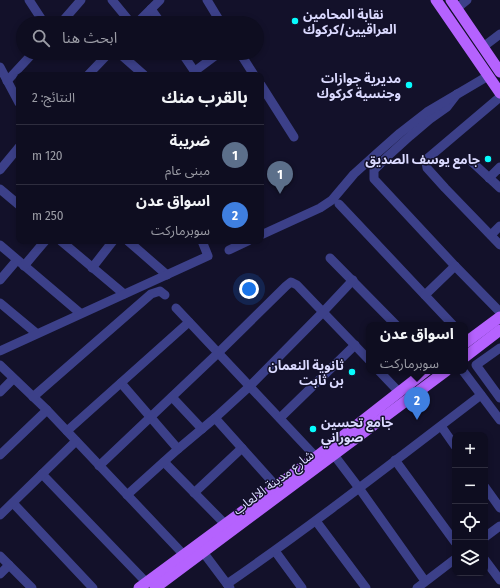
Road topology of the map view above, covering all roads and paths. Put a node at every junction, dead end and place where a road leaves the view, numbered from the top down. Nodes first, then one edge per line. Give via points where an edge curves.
1 (29, 0) edge
2 (81, 0) edge
3 (112, 0) edge
4 (160, 0) edge
5 (207, 0) edge
6 (436, 0) edge
7 (467, 0) edge
8 (454, 4) edge
9 (151, 9) junction
10 (39, 16) edge
11 (67, 16) edge
12 (125, 16) edge
13 (144, 16) edge
14 (156, 16) edge
15 (217, 16) edge
16 (500, 34) edge
17 (483, 47) junction
18 (26, 60) edge
19 (102, 60) edge
20 (127, 60) edge
21 (187, 60) edge
22 (211, 60) edge
23 (244, 60) edge
24 (0, 67) edge
25 (91, 72) edge
26 (141, 72) edge
27 (195, 72) edge
28 (197, 72) edge
29 (252, 72) edge
30 (500, 72) edge
31 (488, 76) junction
32 (7, 81) junction
33 (264, 90) edge
34 (500, 93) edge
35 (457, 94) junction
36 (16, 97) edge
37 (500, 97) edge
38 (294, 137) dead end
39 (16, 151) edge
40 (472, 162) dead end
41 (500, 167) edge
42 (0, 170) edge
43 (489, 178) junction
44 (500, 188) edge
45 (0, 189) edge
46 (16, 202) edge
47 (338, 204) dead end
48 (500, 226) edge
49 (264, 233) edge
50 (491, 235) junction
51 (42, 244) edge
52 (64, 244) edge
53 (111, 244) edge
54 (131, 244) edge
55 (203, 244) edge
56 (242, 244) edge
57 (0, 245) edge
58 (500, 245) edge
59 (229, 250) dead end
60 (330, 258) dead end
61 (21, 263) junction
62 (455, 266) junction
63 (92, 268) junction
64 (167, 275) junction
65 (0, 280) edge
66 (353, 280) junction
67 (124, 294) junction
68 (165, 295) dead end
69 (425, 295) junction
70 (0, 303) edge
71 (176, 308) dead end
72 (323, 312) junction
73 (500, 312) edge
74 (80, 313) junction
75 (500, 317) edge
76 (189, 322) junction
77 (393, 322) edge
78 (450, 322) edge
79 (500, 330) edge
80 (36, 333) junction
81 (468, 340) edge
82 (355, 344) junction
83 (500, 348) edge
84 (0, 351) edge
85 (218, 352) junction
86 (468, 355) edge
87 (366, 357) edge
88 (0, 365) edge
89 (382, 374) edge
90 (422, 374) edge
91 (442, 374) edge
92 (465, 374) edge
93 (14, 379) junction
94 (120, 383) junction
95 (250, 386) junction
96 (0, 392) edge
97 (399, 392) junction
98 (498, 392) edge
99 (481, 395) junction
100 (33, 397) junction
101 (172, 397) junction
102 (47, 410) junction
103 (372, 413) junction
104 (151, 417) junction
105 (215, 418) junction
106 (280, 418) junction
107 (500, 420) edge
108 (379, 422) junction
109 (441, 426) junction
110 (202, 429) junction
111 (67, 431) junction
112 (76, 441) junction
113 (452, 442) edge
114 (242, 448) junction
115 (178, 449) junction
116 (0, 455) edge
117 (334, 455) junction
118 (316, 457) junction
119 (395, 460) junction
120 (164, 462) junction
121 (99, 466) junction
122 (42, 474) junction
123 (276, 486) junction
124 (359, 488) junction
125 (488, 491) edge
126 (194, 493) junction
127 (127, 495) junction
128 (13, 503) junction
129 (500, 508) edge
130 (0, 515) edge
131 (316, 521) junction
132 (225, 524) junction
133 (500, 526) edge
134 (488, 535) edge
135 (454, 540) edge
136 (275, 551) junction
137 (203, 552) junction
138 (184, 554) junction
139 (0, 556) edge
140 (452, 561) edge
141 (488, 564) edge
142 (9, 565) junction
143 (0, 574) edge
144 (500, 580) edge
145 (426, 581) junction
146 (147, 586) edge
147 (228, 586) edge
148 (32, 588) edge
149 (93, 588) edge
150 (302, 588) edge
151 (366, 588) edge
152 (417, 588) edge

1 - 10 street
2 - 11 street
3 - 12 street
4 - 9 street
5 - 15 street
6 - 31 main road
7 - 8 street
8 - 17 main road
9 - 13 street
9 - 14 street
16 - 17 street
17 - 30 main road
18 - 32 street
19 - 25 street
20 - 26 street
21 - 27 street
22 - 28 street
23 - 29 street
24 - 32 street
31 - 34 main road
31 - 35 street
32 - 36 street
33 - 38 street
35 - 49 street via 427,112 400,133 354,174 332,200 320,208
35 - 62 street via 447,107 430,119 374,170 374,179
37 - 50 street via 426,162 431,173
39 - 42 street
40 - 43 street
41 - 43 street
43 - 44 street
45 - 46 street
47 - 69 street
48 - 50 street
50 - 58 street
51 - 61 street
52 - 63 street
53 - 63 street
54 - 64 street
55 - 64 street via 208,256
56 - 59 street
57 - 61 street
60 - 66 street
61 - 65 street
61 - 74 street
62 - 69 street
62 - 73 street
63 - 67 street
64 - 67 street
66 - 72 street
66 - 77 street
67 - 74 street
68 - 100 street via 160,291 151,294
69 - 78 street
70 - 80 street
71 - 76 street
72 - 82 street
72 - 85 street via 291,282
72 - 95 street
74 - 80 street
75 - 81 main road
76 - 85 street
76 - 94 street
79 - 86 main road
80 - 84 street
82 - 87 street
82 - 106 street
83 - 98 street via 476,365
85 - 95 street
85 - 101 street
88 - 93 street
89 - 97 street
90 - 97 main road, شارع مدينة الالعاب
91 - 108 main road, شارع مدينة الالعاب
92 - 99 street
93 - 96 street
93 - 100 street
94 - 104 street
94 - 111 street
95 - 105 street
95 - 106 street
97 - 103 main road, شارع مدينة الالعاب
99 - 107 street
99 - 109 street
100 - 102 street
101 - 104 street
101 - 110 street
102 - 111 street
102 - 116 street
103 - 108 main road
103 - 118 main road, شارع مدينة الالعاب
104 - 115 street
104 - 121 street
105 - 110 street
105 - 114 street
106 - 118 street
108 - 117 main road, شارع مدينة الالعاب
109 - 113 street
109 - 119 street
110 - 115 street
111 - 112 street
112 - 121 street
112 - 122 street
114 - 123 street
114 - 126 street
115 - 120 street
117 - 124 street
117 - 137 main road, شارع مدينة الالعاب
118 - 123 main road, شارع مدينة الالعاب
119 - 124 street
119 - 135 street
120 - 126 street
120 - 127 street
121 - 127 street
122 - 128 street
122 - 146 street
123 - 132 main road, شارع مدينة الالعاب
124 - 131 street
124 - 145 street
125 - 129 street
126 - 132 street
127 - 138 street
128 - 130 street
128 - 149 street
131 - 136 street
131 - 151 street
132 - 138 main road, شارع مدينة الالعاب
133 - 134 street
136 - 147 street
136 - 150 street
137 - 146 main road, شارع مدينة الالعاب
137 - 147 street
138 - 146 main road, شارع مدينة الالعاب
139 - 142 street
140 - 145 street
141 - 144 street
142 - 143 street
142 - 148 street
145 - 152 street

